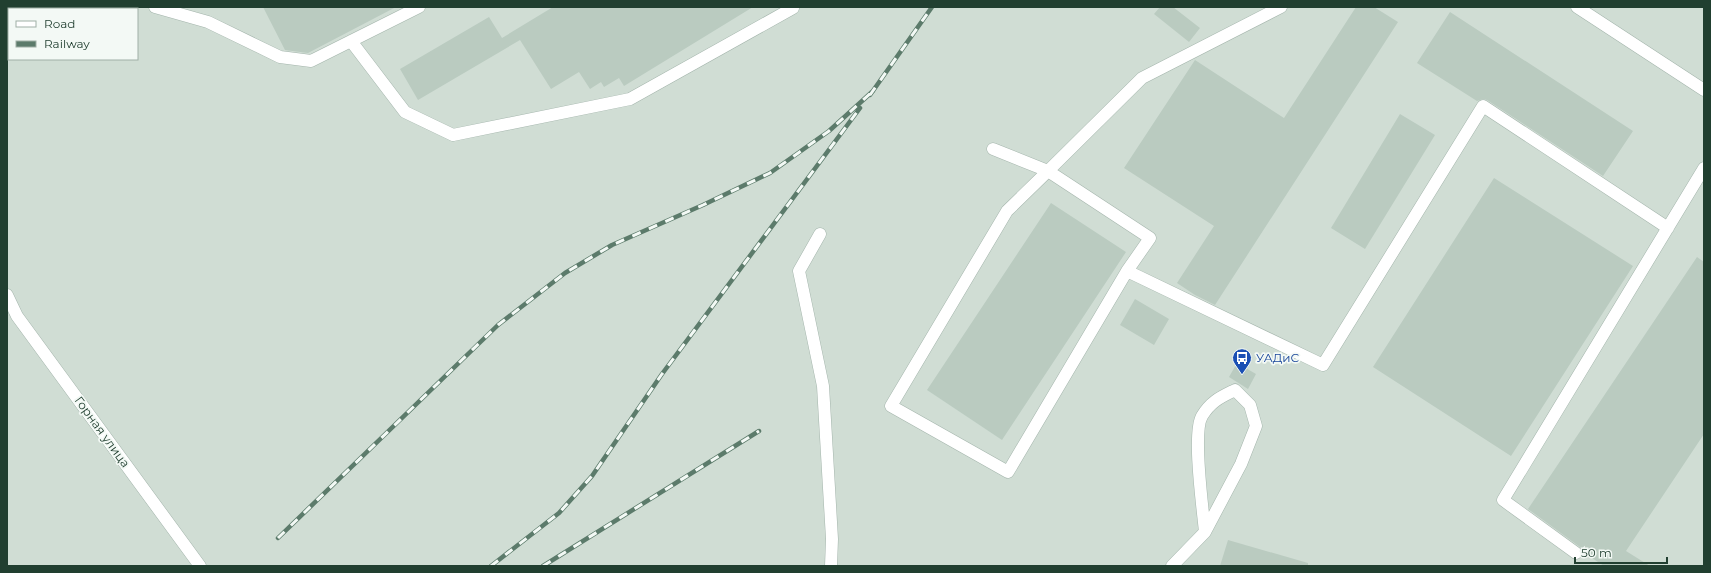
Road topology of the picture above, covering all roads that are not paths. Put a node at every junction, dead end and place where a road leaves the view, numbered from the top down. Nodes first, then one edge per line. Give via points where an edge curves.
1 (155, 7) edge
2 (419, 7) edge
3 (792, 7) edge
4 (1281, 7) edge
5 (1577, 7) edge
6 (351, 41) junction
7 (1704, 90) edge
8 (993, 149) dead end
9 (1704, 168) edge
10 (1048, 171) junction
11 (1668, 228) junction
12 (820, 234) dead end
13 (1126, 271) junction
14 (7, 295) edge
15 (1205, 532) junction
16 (1576, 553) dead end
17 (200, 566) edge
18 (831, 566) edge
19 (1172, 566) edge

1 - 6 street via 208,22 280,57 311,61
2 - 6 street
3 - 6 street via 630,99 453,135 405,112
4 - 10 street via 1142,78
5 - 7 street
8 - 10 street
9 - 11 street
10 - 13 street via 1150,238
10 - 13 street via 1007,211 891,406 1008,472
11 - 13 street via 1482,106 1323,365
11 - 16 street via 1503,500
12 - 18 street via 799,271 823,386 832,539
14 - 17 street, Горная улица via 17,316
15 - 15 street via 1241,464 1256,426 1250,405 1235,390 1215,400 1201,417 1198,448
15 - 19 street

